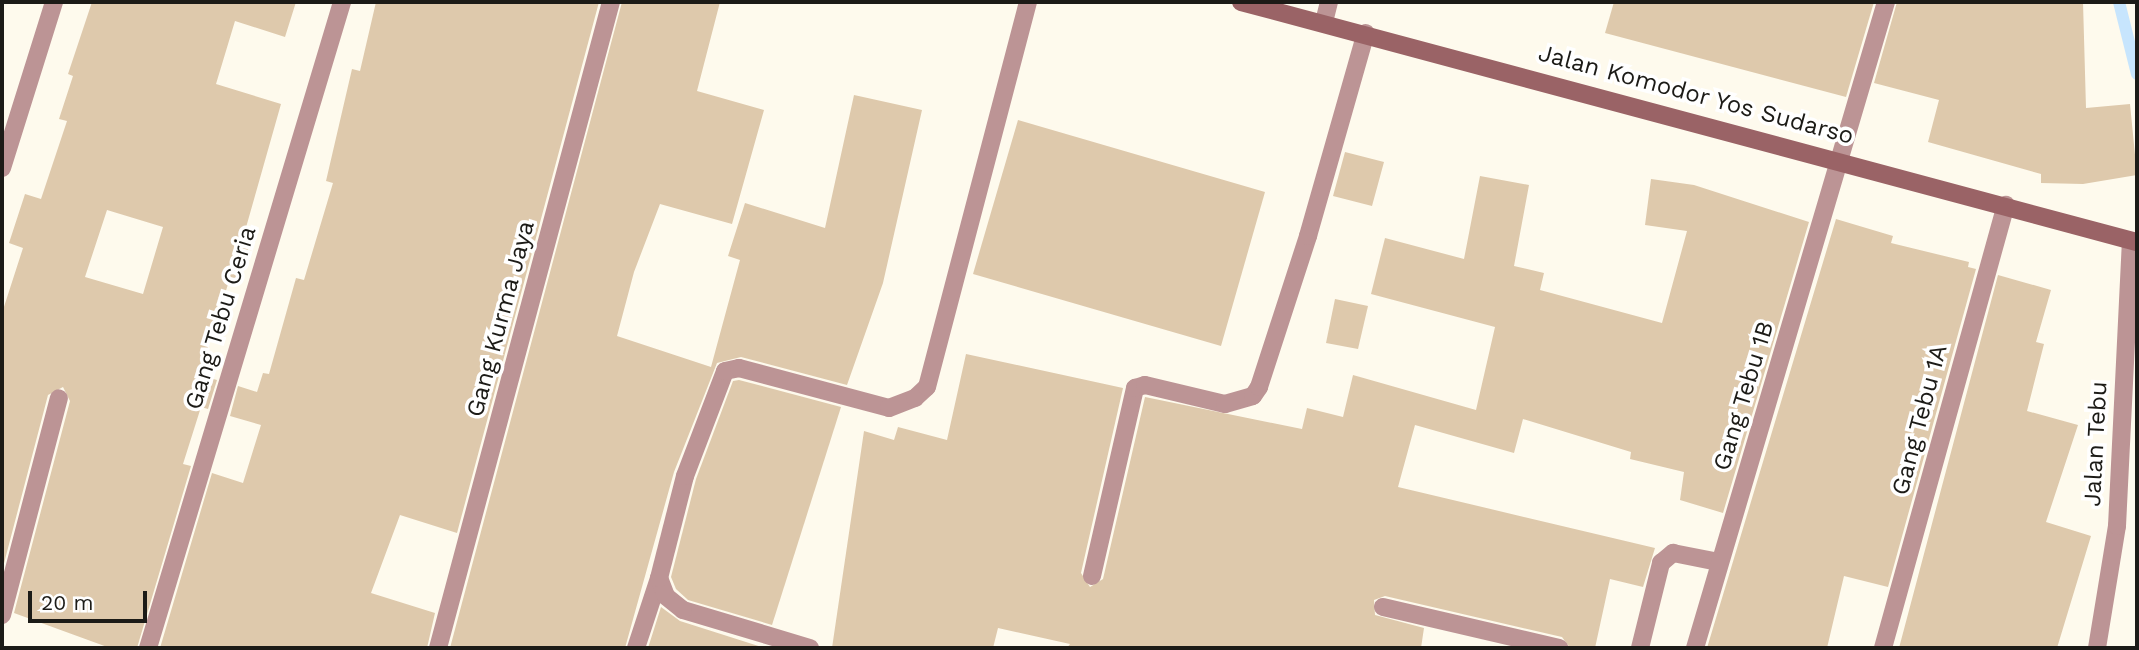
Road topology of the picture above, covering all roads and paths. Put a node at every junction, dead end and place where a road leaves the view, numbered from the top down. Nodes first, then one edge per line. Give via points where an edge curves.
1 (54, 2) edge
2 (342, 2) edge
3 (611, 2) edge
4 (1028, 2) edge
5 (1241, 2) edge
6 (1329, 2) edge
7 (1886, 2) edge
8 (1324, 22) junction
9 (1366, 33) junction
10 (1842, 159) junction
11 (2, 168) edge
12 (2006, 205) junction
13 (2134, 242) edge
14 (60, 398) dead end
15 (1719, 562) junction
16 (1092, 576) dead end
17 (659, 578) junction
18 (1383, 607) dead end
19 (2, 615) edge
20 (148, 648) edge
21 (438, 648) edge
22 (636, 648) edge
23 (810, 648) edge
24 (1559, 648) edge
25 (1640, 648) edge
26 (1695, 648) edge
27 (1883, 648) edge
28 (2097, 648) edge

1 - 11 street
2 - 20 street, Gang Tebu Ceria
3 - 21 street, Gang Kurma Jaya
4 - 17 street via 927,387 915,398 889,408 739,368 725,371 685,476
5 - 8 street, Jalan Komodor Yos Sudarso
6 - 8 street
7 - 10 street, Gang Tebu 1B
8 - 9 street, Jalan Komodor Yos Sudarso
9 - 10 street, Jalan Komodor Yos Sudarso
9 - 16 street via 1259,387 1253,396 1225,404 1145,384 1135,388
10 - 12 street, Jalan Komodor Yos Sudarso
10 - 15 street, Gang Tebu 1B
12 - 13 street, Jalan Komodor Yos Sudarso
12 - 27 street, Gang Tebu 1A
13 - 28 street, Jalan Tebu via 2117,526
14 - 19 street
15 - 25 street via 1673,553 1661,563
15 - 26 street, Gang Tebu 1B
17 - 22 street
17 - 23 street via 666,596 683,610
18 - 24 street

